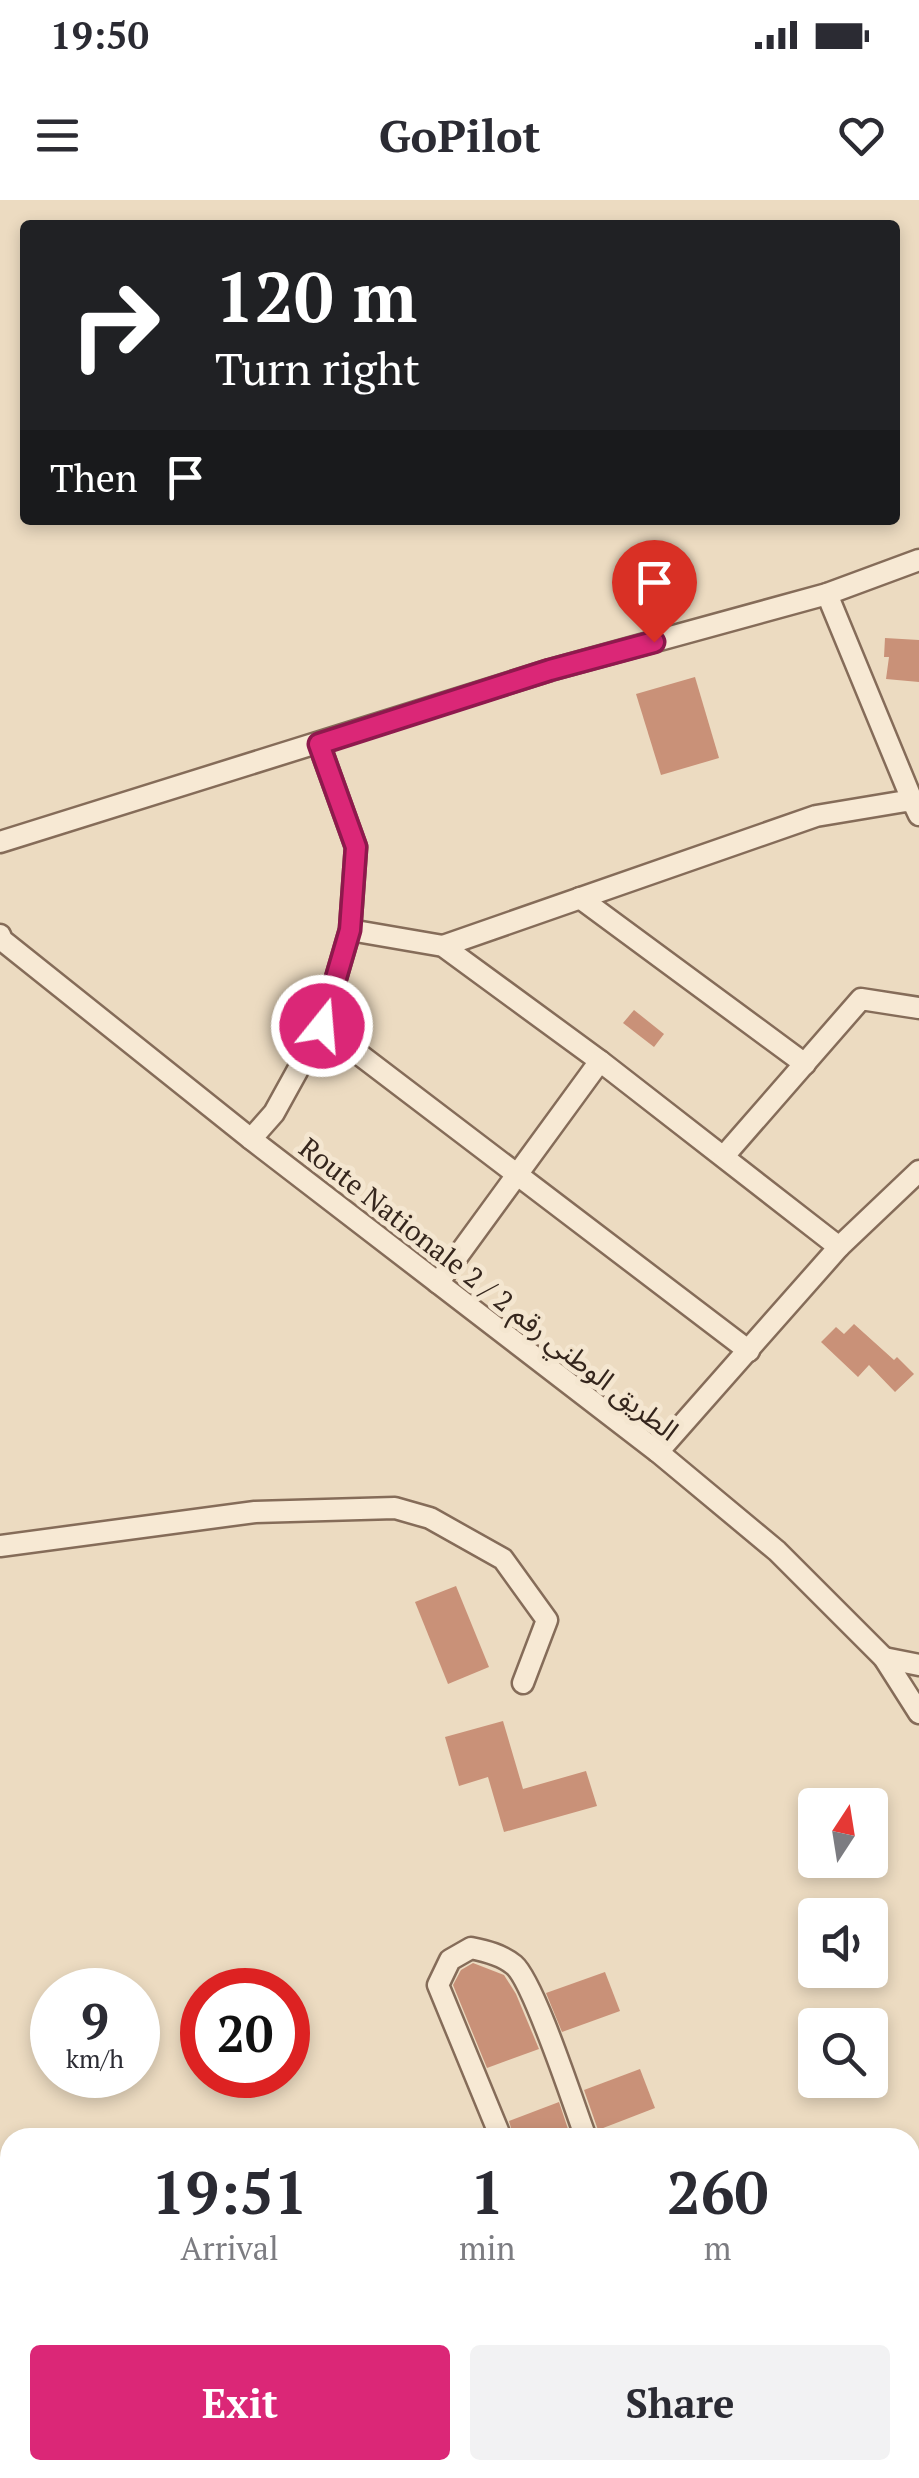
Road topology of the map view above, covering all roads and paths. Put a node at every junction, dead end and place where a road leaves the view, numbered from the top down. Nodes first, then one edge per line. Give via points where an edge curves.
1 (919, 560) edge
2 (827, 594) junction
3 (319, 744) junction
4 (917, 806) edge
5 (0, 842) edge
6 (580, 898) junction
7 (350, 930) junction
8 (0, 935) edge
9 (442, 946) junction
10 (919, 1008) edge
11 (322, 1026) junction
12 (600, 1061) junction
13 (805, 1064) junction
14 (251, 1140) junction
15 (724, 1156) junction
16 (919, 1171) edge
17 (516, 1172) junction
18 (839, 1247) junction
19 (438, 1283) junction
20 (749, 1351) junction
21 (658, 1452) junction
22 (0, 1546) edge
23 (884, 1658) junction
24 (919, 1665) edge
25 (522, 1683) dead end
26 (919, 1713) edge
27 (497, 2128) edge
28 (582, 2128) edge

1 - 2 street
2 - 3 street via 550,670
2 - 4 street
3 - 5 street
3 - 7 street via 356,847
4 - 6 street via 816,816
6 - 9 street
6 - 13 street
7 - 9 street
7 - 11 street
8 - 14 street, Route Nationale 2 / الطريق الوطني رقم 2
9 - 12 street
10 - 13 street via 861,999
11 - 14 street via 274,1113
11 - 17 street
12 - 15 street
12 - 17 street
13 - 15 street
14 - 19 street, Route Nationale 2 / الطريق الوطني رقم 2
15 - 18 street
16 - 18 street
17 - 19 street
17 - 20 street
18 - 20 street
19 - 21 street, Route Nationale 2 / الطريق الوطني رقم 2
20 - 21 street
21 - 23 street, Route Nationale 2 / الطريق الوطني رقم 2 via 777,1552
22 - 25 street via 255,1512 395,1508 430,1518 503,1559 547,1620
23 - 24 street
23 - 26 street, Route Nationale 2 / الطريق الوطني رقم 2
27 - 28 street via 438,1985 450,1960 471,1948 516,1967

